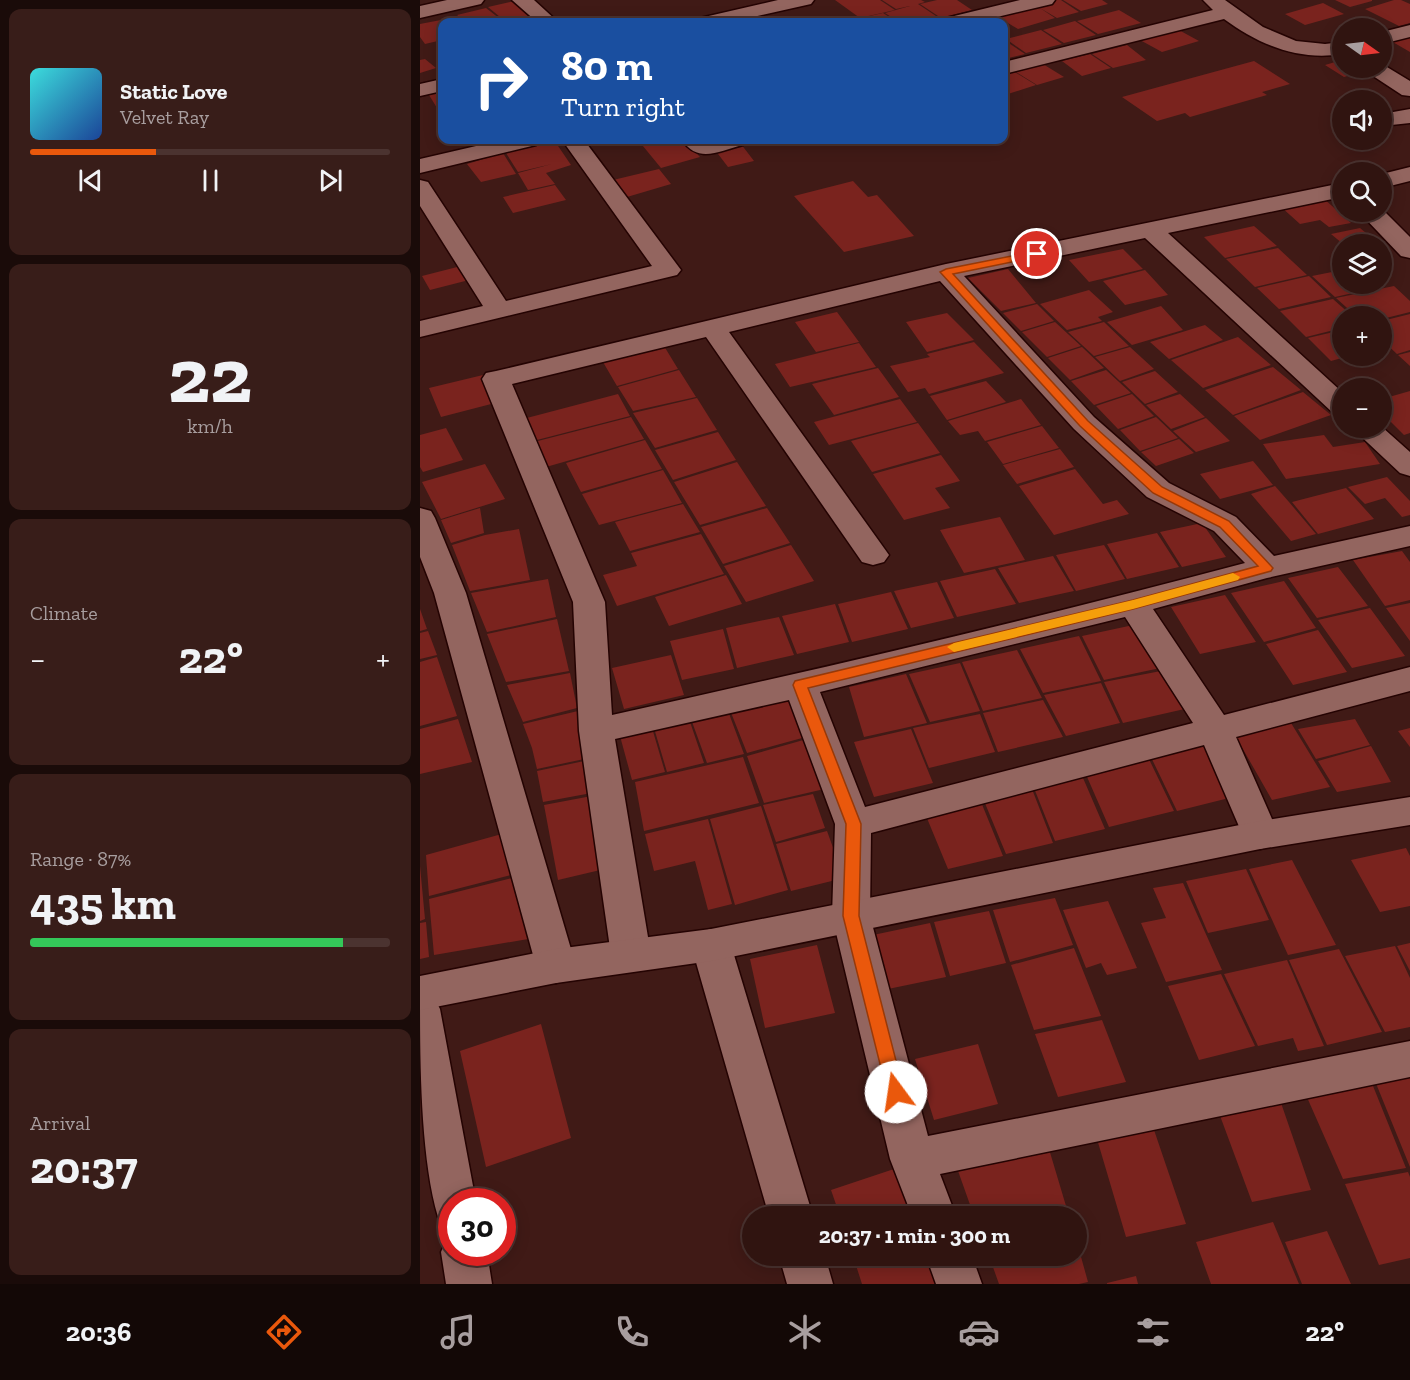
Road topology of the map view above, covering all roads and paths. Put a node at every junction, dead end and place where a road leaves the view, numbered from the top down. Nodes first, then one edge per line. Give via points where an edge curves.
1 (474, 0) edge
2 (522, 0) edge
3 (804, 0) edge
4 (1045, 0) edge
5 (1219, 6) edge
6 (420, 12) edge
7 (543, 18) edge
8 (725, 18) edge
9 (969, 18) edge
10 (1410, 31) edge
11 (1392, 36) edge
12 (1332, 51) edge
13 (1008, 67) edge
14 (1390, 78) edge
15 (438, 86) edge
16 (420, 90) edge
17 (1410, 90) edge
18 (1410, 116) edge
19 (1392, 119) edge
20 (511, 144) edge
21 (576, 144) edge
22 (697, 144) edge
23 (718, 144) edge
24 (420, 166) edge
25 (1410, 174) edge
26 (1392, 178) edge
27 (420, 187) edge
28 (1332, 192) edge
29 (1381, 222) edge
30 (1151, 231) junction
31 (1410, 251) edge
32 (946, 272) junction
33 (499, 310) junction
34 (713, 328) junction
35 (420, 329) edge
36 (1332, 397) edge
37 (1377, 438) edge
38 (1410, 467) edge
39 (420, 518) edge
40 (1410, 536) edge
41 (873, 555) dead end
42 (1267, 568) junction
43 (1133, 604) junction
44 (1410, 679) edge
45 (800, 685) junction
46 (1215, 729) junction
47 (596, 731) junction
48 (1410, 811) edge
49 (853, 824) junction
50 (1260, 835) junction
51 (851, 916) junction
52 (711, 945) junction
53 (631, 955) junction
54 (556, 966) junction
55 (420, 993) edge
56 (420, 1009) edge
57 (1410, 1059) edge
58 (912, 1159) junction
59 (452, 1188) edge
60 (787, 1206) edge
61 (930, 1206) edge
62 (466, 1266) edge
63 (805, 1266) edge
64 (953, 1266) edge
65 (469, 1284) edge
66 (810, 1284) edge
67 (959, 1284) edge

1 - 6 street
2 - 7 street
3 - 8 street
4 - 9 street
5 - 12 street via 1253,29 1297,48
5 - 13 street
10 - 11 street
14 - 17 street
15 - 16 street
18 - 19 street
20 - 24 street
21 - 33 street via 668,270
22 - 23 street via 701,148
25 - 26 street
27 - 33 street
28 - 30 street
29 - 31 street
30 - 32 street
30 - 36 street
32 - 34 street
32 - 42 street via 1084,423 1158,490 1225,524
33 - 35 street
34 - 41 street
34 - 47 street via 496,379 589,602
37 - 38 street
39 - 54 street via 450,592
40 - 42 street
42 - 43 street
43 - 45 street
43 - 46 street
44 - 46 street
45 - 47 street
45 - 49 street
46 - 49 street
46 - 50 street
47 - 53 street
48 - 50 street
49 - 51 street
50 - 51 street
51 - 52 street
51 - 58 street
52 - 53 street
52 - 60 street
53 - 54 street
54 - 55 street
56 - 59 street
57 - 58 street
58 - 61 street
62 - 65 street
63 - 66 street
64 - 67 street

